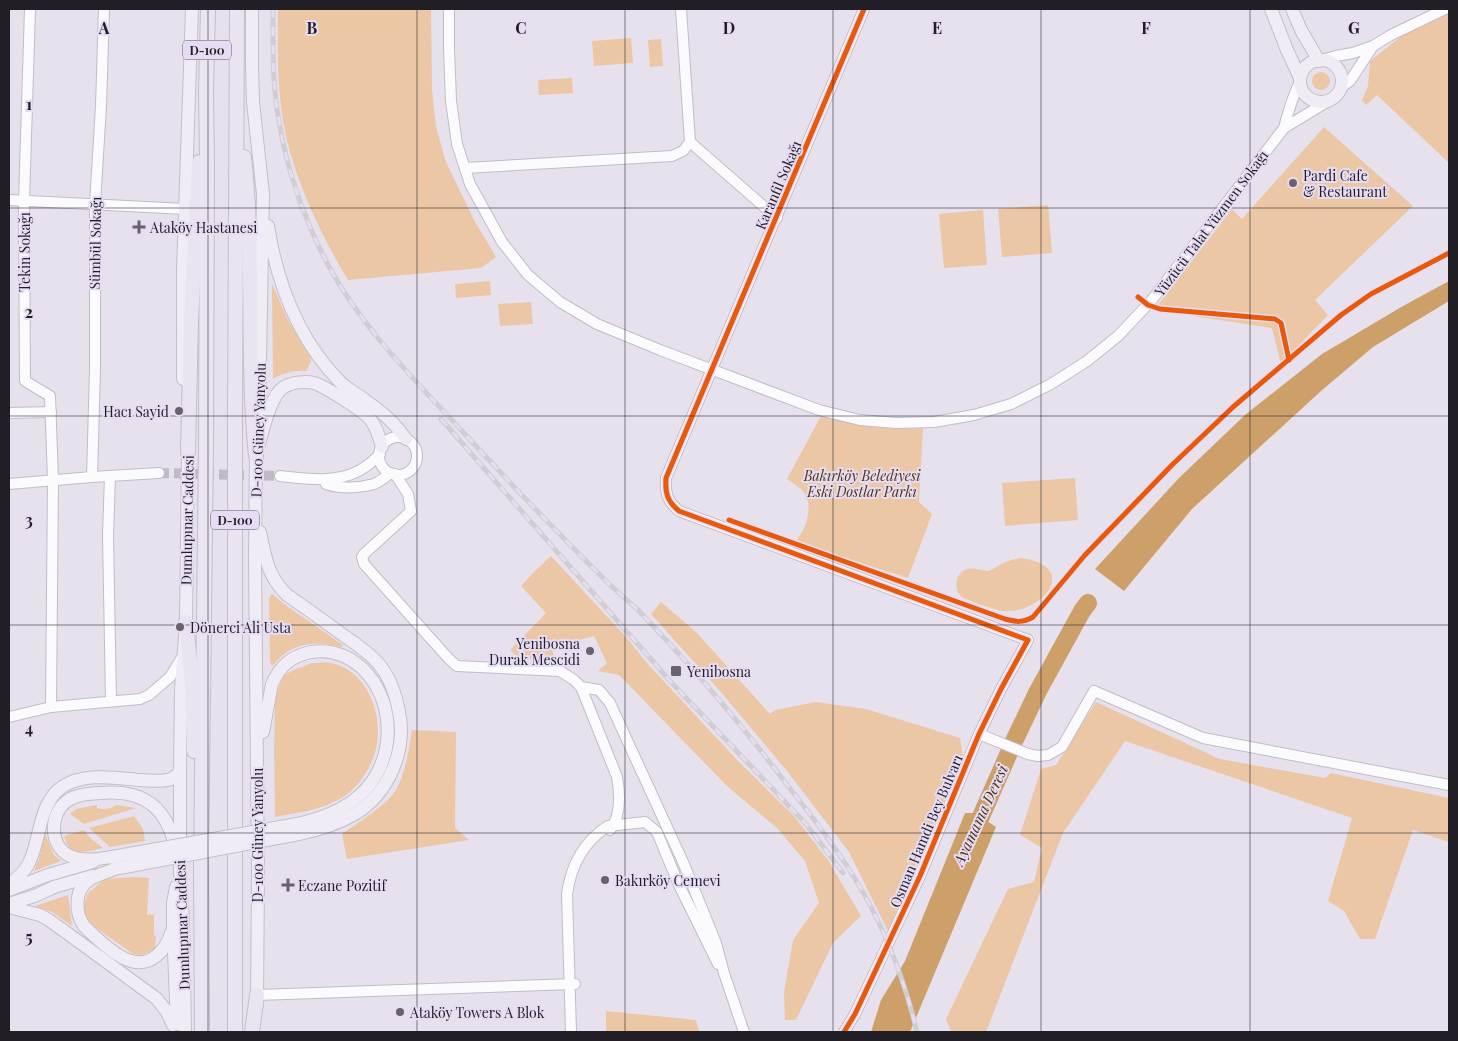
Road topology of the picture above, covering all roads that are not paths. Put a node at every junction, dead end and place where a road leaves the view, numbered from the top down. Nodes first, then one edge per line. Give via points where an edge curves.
1 (30, 9) edge
2 (104, 9) edge
3 (192, 9) edge
4 (208, 9) edge
5 (237, 9) edge
6 (252, 9) edge
7 (449, 9) edge
8 (681, 9) edge
9 (864, 9) edge
10 (1272, 9) edge
11 (1292, 9) edge
12 (1445, 9) edge
13 (1373, 46) junction
14 (1320, 61) junction
15 (1300, 80) junction
16 (1340, 88) junction
17 (206, 91) junction
18 (1330, 100) junction
19 (237, 112) junction
20 (1284, 128) junction
21 (690, 142) junction
22 (465, 168) junction
23 (262, 194) junction
24 (9, 200) edge
25 (24, 201) junction
26 (95, 204) junction
27 (186, 208) junction
28 (776, 218) junction
29 (713, 370) junction
30 (51, 412) junction
31 (9, 413) edge
32 (406, 438) junction
33 (381, 451) junction
34 (188, 453) junction
35 (256, 456) junction
36 (159, 473) tunnel mouth
37 (393, 474) junction
38 (110, 476) junction
39 (280, 476) tunnel mouth
40 (92, 477) junction
41 (313, 479) junction
42 (53, 480) junction
43 (9, 484) edge
44 (255, 506) junction
45 (186, 622) junction
46 (1028, 640) joint
47 (183, 656) junction
48 (379, 664) junction
49 (372, 678) junction
50 (581, 687) junction
51 (111, 701) junction
52 (51, 707) junction
53 (9, 717) edge
54 (984, 736) junction
55 (258, 769) junction
56 (180, 772) junction
57 (1449, 785) edge
58 (659, 810) junction
59 (645, 822) junction
60 (614, 825) junction
61 (298, 829) junction
62 (113, 863) junction
63 (202, 863) junction
64 (180, 874) junction
65 (9, 885) edge
66 (9, 890) edge
67 (9, 906) edge
68 (173, 929) junction
69 (724, 974) junction
70 (572, 984) junction
71 (257, 996) junction
72 (177, 1032) edge
73 (185, 1032) edge
74 (202, 1032) edge
75 (235, 1032) edge
76 (252, 1032) edge
77 (258, 1032) edge
78 (571, 1032) edge
79 (578, 1032) edge
80 (744, 1032) edge
81 (844, 1032) edge

1 - 25 street, Tekin Sokağı
2 - 26 street, Sümbül Sokağı
3 - 27 main road, Dumlupınar Caddesi
4 - 17 highway, D-100
5 - 19 highway, D-100
6 - 23 main road, D-100 Güney Yanyolu via 253,102
7 - 22 street, Yüzücü Talat Yüzmen Sokağı via 453,115 457,144
8 - 21 street
9 - 28 street, Karanfil Sokağı
10 - 15 main road
11 - 14 main road
12 - 13 street
13 - 14 street
13 - 16 street via 1350,81
14 - 15 main road via 1307,66
14 - 16 main road via 1331,63 1338,70 1342,79
15 - 18 main road via 1305,95 1310,99 1317,102
15 - 20 street
16 - 18 main road
17 - 34 highway via 196,216
17 - 63 highway, D-100
18 - 20 street
19 - 35 highway via 246,177 251,389
19 - 75 highway, D-100
20 - 29 street, Yüzücü Talat Yüzmen Sokağı via 1151,301 1118,336 1051,384 1011,404 934,422 860,420 819,410
21 - 22 street via 684,151 672,156
21 - 28 street
22 - 29 street, Yüzücü Talat Yüzmen Sokağı via 470,184 502,242 528,275 553,296 597,324
23 - 32 main road via 281,283 298,322 341,383 395,423
23 - 35 main road, D-100 Güney Yanyolu
24 - 25 street
25 - 26 street
25 - 30 street, Tekin Sokağı via 25,381 50,396
26 - 27 street
26 - 40 street, Sümbül Sokağı
27 - 34 main road, Dumlupınar Caddesi via 182,324
28 - 29 street, Karanfil Sokağı
29 - 46 street, Karanfil Sokağı via 666,478 667,497 678,511
30 - 31 street
30 - 42 street, Tekin Sokağı
32 - 33 street via 389,439
32 - 37 street via 415,447 417,460 411,470
33 - 35 main road via 377,431 369,418 317,384 301,382 284,386 272,402
33 - 37 street via 382,464
33 - 41 street via 355,473 338,479
34 - 45 main road, Dumlupınar Caddesi
35 - 44 main road, D-100 Güney Yanyolu
36 - 38 street
37 - 41 street via 375,483 356,487 332,486
37 - 50 street via 408,494 410,511 364,554 364,564 457,666 560,671
38 - 40 street
38 - 51 street
39 - 41 street
40 - 42 street
42 - 43 street
42 - 52 street, Tekin Sokağı
44 - 48 main road via 267,564 277,585
44 - 55 main road, D-100 Güney Yanyolu
45 - 47 main road, Dumlupınar Caddesi
45 - 63 highway via 192,686 196,819
46 - 54 street, Osman Hamdi Bey Bulvarı via 1001,689
47 - 51 street via 170,677 149,695 140,699
47 - 56 main road, Dumlupınar Caddesi
48 - 49 main road
48 - 61 main road via 391,686 400,715 398,753 389,778 357,812 332,825
49 - 55 main road via 355,662 327,651 305,653 284,664 272,684
49 - 61 main road via 384,701 388,721 386,749 376,776 359,796 339,810
50 - 58 street via 599,690 610,703
50 - 60 street via 617,777 619,803
51 - 52 street
52 - 53 street
54 - 57 street via 1028,754 1048,755 1062,747 1094,691 1203,738
54 - 81 street, Osman Hamdi Bey Bulvarı
55 - 71 main road, D-100 Güney Yanyolu
56 - 64 main road, Dumlupınar Caddesi
56 - 65 main road via 172,778 155,781 85,778 62,788 46,808 29,864
58 - 59 street via 654,818
58 - 69 street via 716,943
59 - 60 street
59 - 69 street via 657,832 697,924
60 - 70 street via 602,829 582,849 568,882
61 - 62 main road, bridge
62 - 64 main road via 72,857 54,836 57,814 76,796 107,792 146,800 169,826
62 - 66 main road via 48,875
62 - 67 main road
62 - 68 main road via 84,884 79,893 77,902 84,926 133,962 143,962 159,954
63 - 74 highway, D-100
64 - 68 main road via 175,891
64 - 73 main road, Dumlupınar Caddesi
67 - 72 main road via 49,920 148,992 164,1007
68 - 72 main road
69 - 80 street
70 - 71 street
70 - 78 street
70 - 79 street
71 - 76 highway
71 - 77 main road, D-100 Güney Yanyolu

